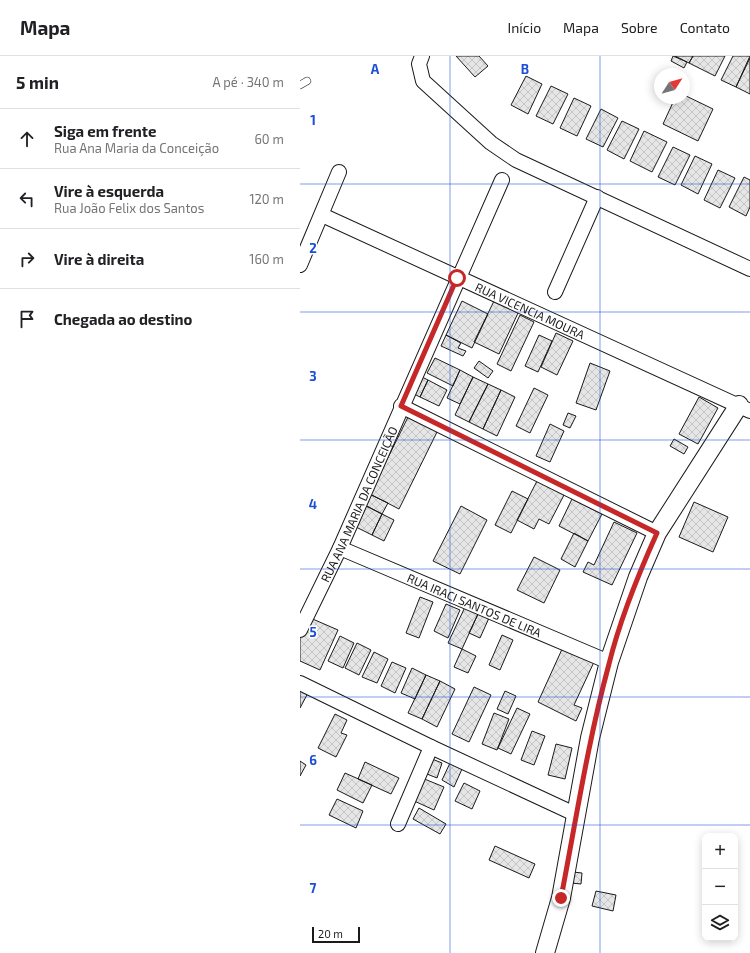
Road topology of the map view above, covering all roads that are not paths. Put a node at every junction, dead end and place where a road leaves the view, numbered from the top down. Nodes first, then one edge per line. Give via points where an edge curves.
1 (422, 56) edge
2 (307, 80) dead end
3 (300, 85) edge
4 (339, 172) dead end
5 (502, 180) dead end
6 (597, 197) junction
7 (322, 215) junction
8 (300, 265) edge
9 (750, 269) edge
10 (457, 278) junction
11 (555, 292) dead end
12 (401, 406) junction
13 (744, 408) edge
14 (657, 533) junction
15 (340, 548) junction
16 (300, 630) edge
17 (609, 662) junction
18 (300, 683) edge
19 (431, 747) junction
20 (577, 815) junction
21 (398, 824) dead end
22 (545, 953) edge

1 - 6 street via 419,64 423,81 491,143 516,160
2 - 3 lane
4 - 7 street
5 - 10 street, RUA ANA MARIA DA CONCEIÇÃO
6 - 9 street
6 - 11 street
7 - 8 street
7 - 10 street, RUA VICENCIA MOURA
10 - 12 street, RUA ANA MARIA DA CONCEIÇÃO
10 - 13 street, RUA VICENCIA MOURA
12 - 14 street
12 - 15 street, RUA ANA MARIA DA CONCEIÇÃO
13 - 14 street
14 - 17 street via 638,577
15 - 16 street, RUA ANA MARIA DA CONCEIÇÃO
15 - 17 street, RUA IRACI SANTOS DE LIRA
17 - 20 street via 590,738
18 - 19 street
19 - 20 street
19 - 21 street
20 - 22 street via 561,898

